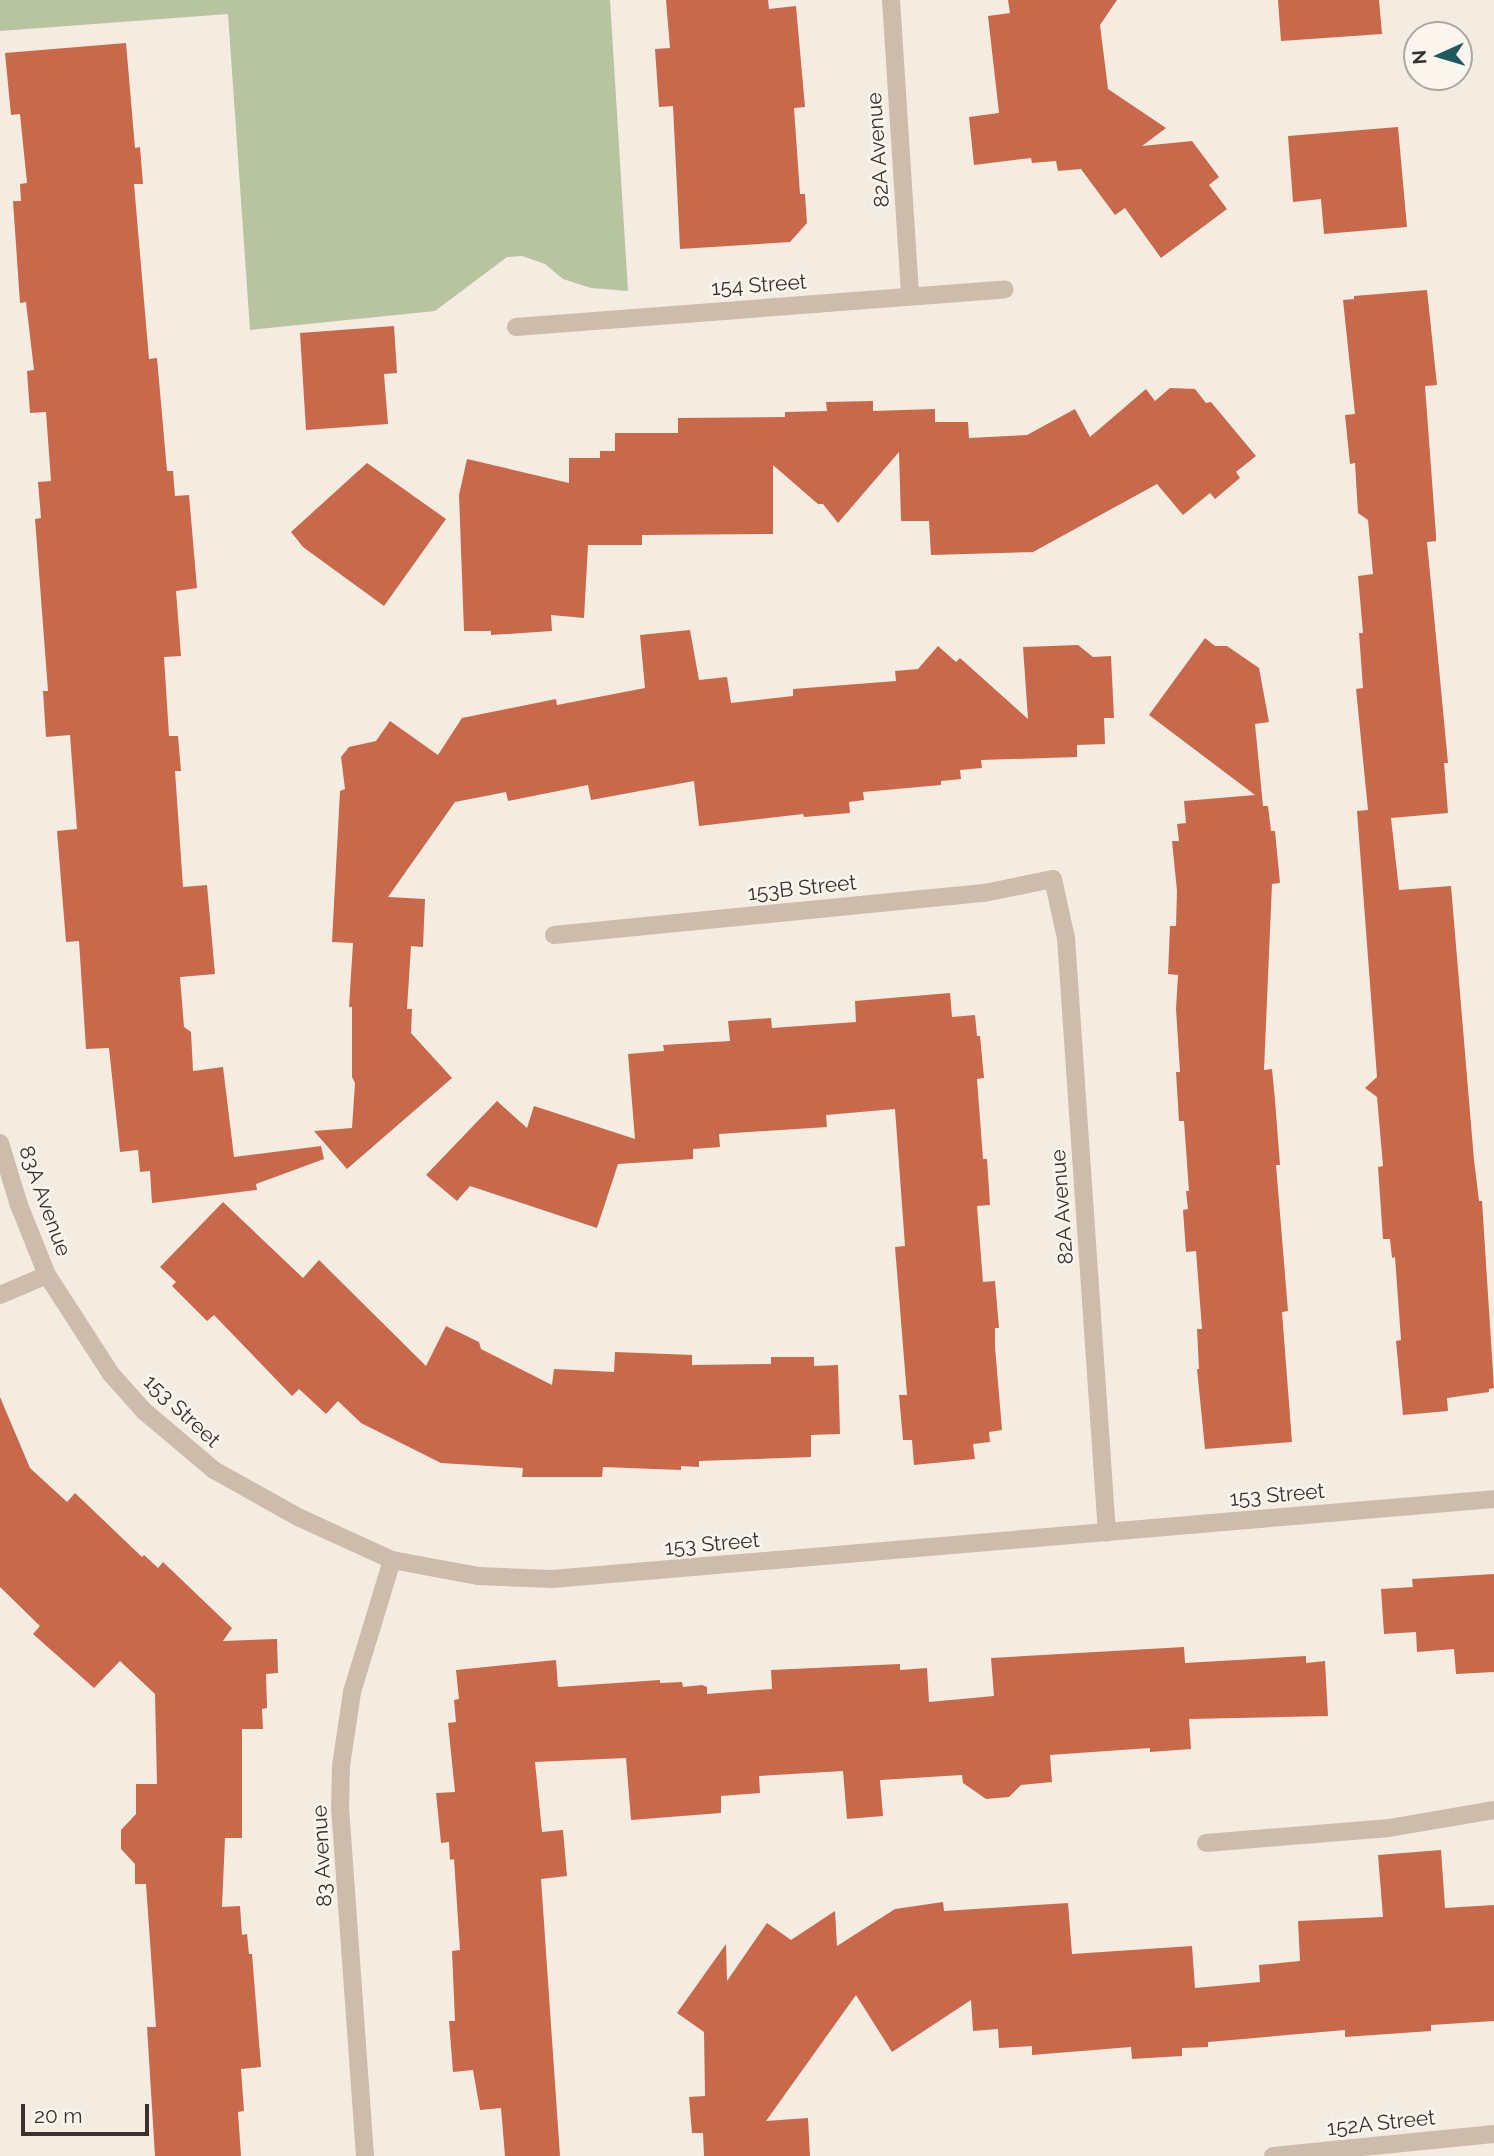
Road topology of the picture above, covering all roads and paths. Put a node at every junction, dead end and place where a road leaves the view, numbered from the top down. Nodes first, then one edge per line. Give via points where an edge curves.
1 (891, 0) edge
2 (1005, 289) dead end
3 (910, 296) junction
4 (516, 327) dead end
5 (1054, 879) joint
6 (554, 935) dead end
7 (0, 1143) edge
8 (47, 1275) junction
9 (0, 1295) edge
10 (1494, 1499) edge
11 (1107, 1533) junction
12 (392, 1560) junction
13 (1494, 1810) edge
14 (1206, 1843) dead end
15 (1494, 2134) edge
16 (365, 2156) edge
17 (1273, 2156) edge

1 - 3 street, 82A Avenue
2 - 3 street, 154 Street
3 - 4 street, 154 Street
5 - 6 street, 153B Street via 984,893
5 - 11 street, 82A Avenue via 1066,939
7 - 8 street, 83A Avenue
8 - 9 street
8 - 12 street, 153 Street via 111,1374 181,1444 264,1499
10 - 11 street, 153 Street
11 - 12 street, 153 Street via 552,1579 478,1576
12 - 16 street, 83 Avenue via 352,1692 341,1766 340,1808
13 - 14 street via 1389,1828
15 - 17 street, 152A Street

